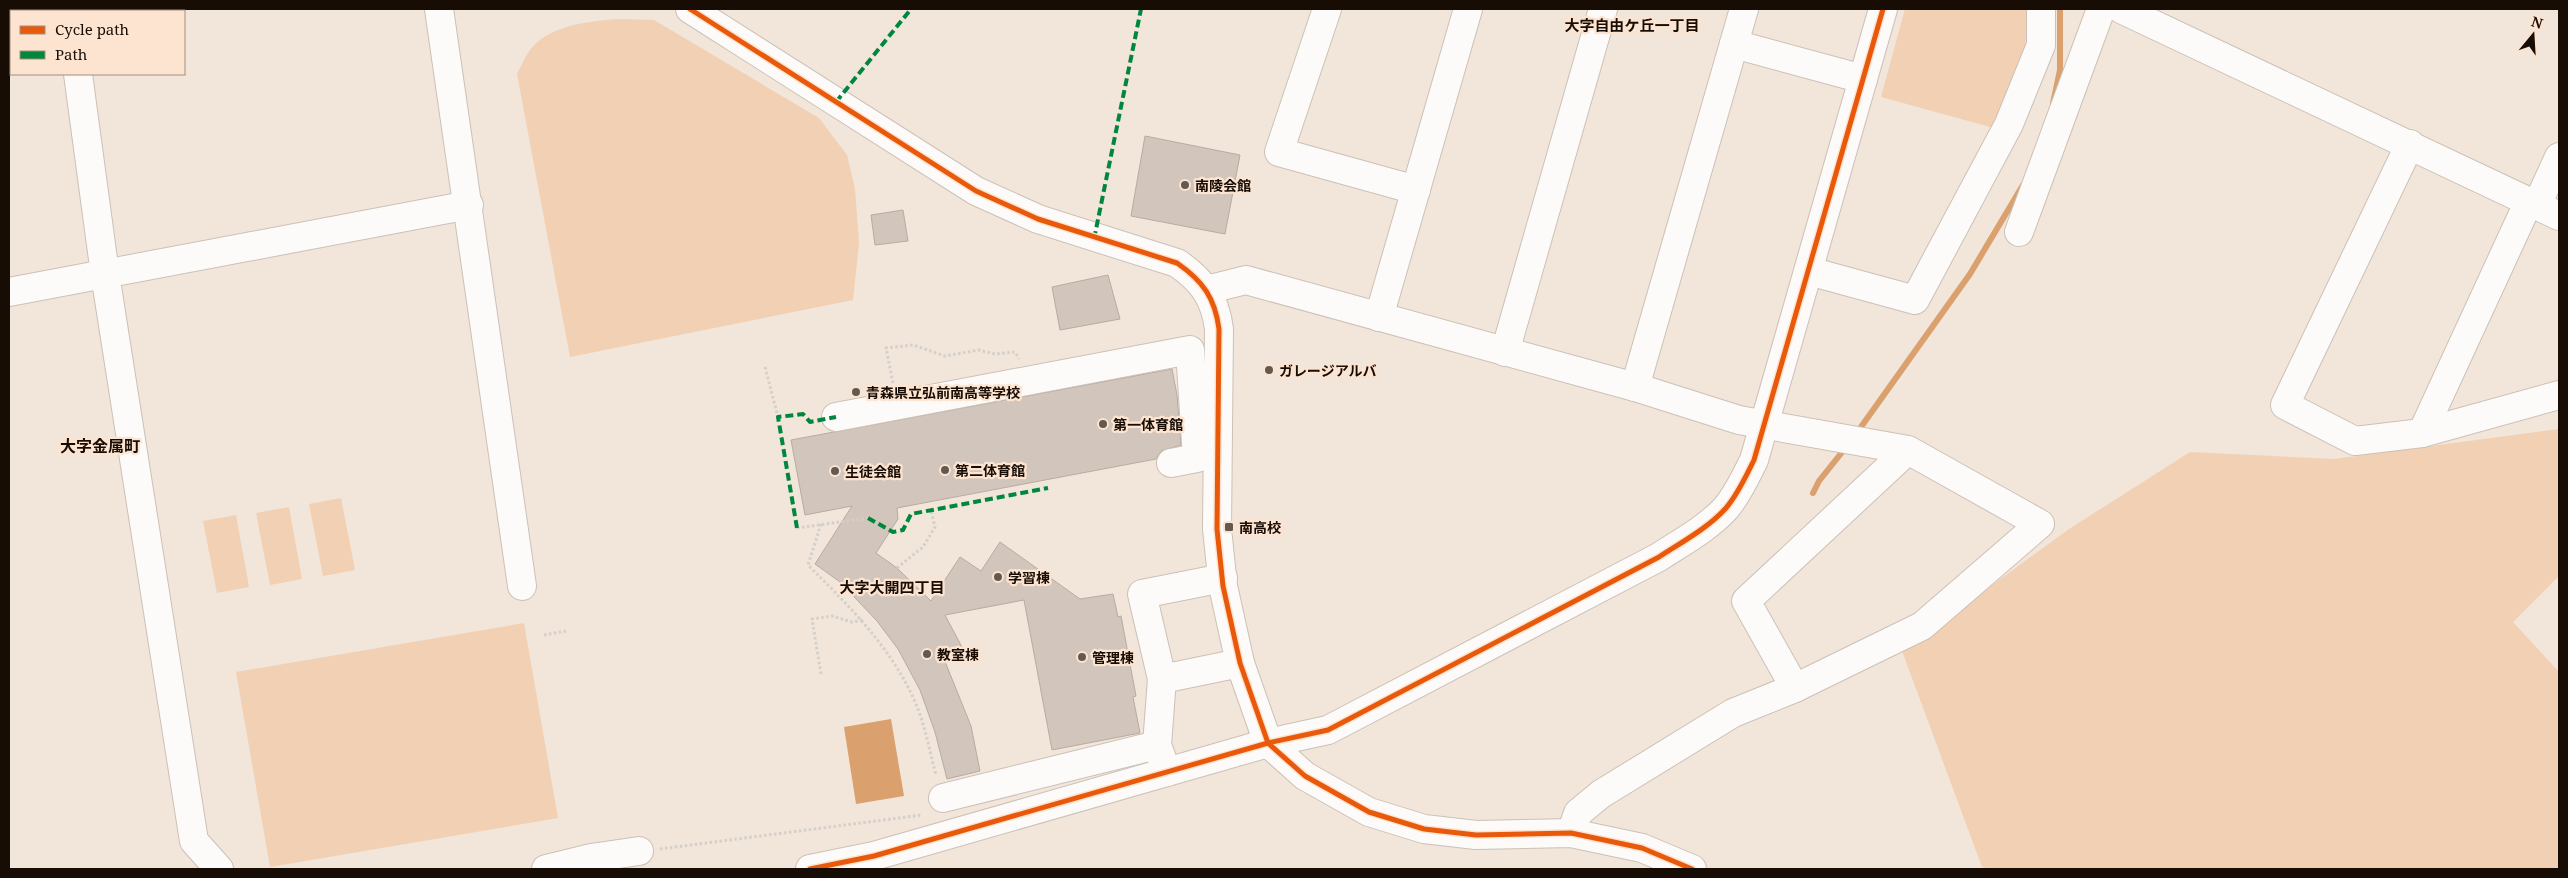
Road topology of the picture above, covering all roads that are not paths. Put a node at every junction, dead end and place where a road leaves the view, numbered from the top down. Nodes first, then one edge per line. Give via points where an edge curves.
1 (439, 9) edge
2 (690, 9) edge
3 (1327, 9) edge
4 (1468, 9) edge
5 (1604, 9) edge
6 (1744, 9) edge
7 (1883, 9) edge
8 (2041, 9) edge
9 (2101, 9) edge
10 (2120, 9) edge
11 (1734, 44) junction
12 (78, 75) edge
13 (1864, 79) junction
14 (2410, 144) junction
15 (2559, 157) edge
16 (1416, 190) junction
17 (469, 205) junction
18 (2542, 207) edge
19 (2019, 232) dead end
20 (1809, 272) junction
21 (105, 274) junction
22 (1206, 290) junction
23 (9, 292) edge
24 (1379, 317) junction
25 (1505, 352) junction
26 (1635, 386) junction
27 (2559, 395) edge
28 (1206, 406) junction
29 (836, 417) dead end
30 (1766, 424) junction
31 (2422, 433) junction
32 (1908, 450) junction
33 (1172, 463) dead end
34 (1223, 578) junction
35 (522, 586) dead end
36 (1240, 663) junction
37 (1162, 679) junction
38 (1795, 688) junction
39 (1268, 742) junction
40 (1158, 745) junction
41 (1167, 772) junction
42 (1011, 782) junction
43 (934, 807) road end
44 (1020, 814) junction
45 (1572, 833) junction
46 (640, 852) road end
47 (219, 869) edge
48 (546, 869) edge
49 (810, 869) edge
50 (1692, 869) edge

1 - 17 street
2 - 22 street via 976,191 1038,219 1177,263 1194,275
3 - 16 street via 1279,152
4 - 16 street
5 - 25 street
6 - 11 street
7 - 13 street
8 - 20 street via 2041,45 2009,124 1915,300
9 - 19 street
10 - 14 street
11 - 13 street
11 - 26 street
12 - 21 street
13 - 20 street
14 - 18 street
14 - 31 street via 2285,405 2355,441
15 - 18 street
16 - 24 street
17 - 21 street
17 - 35 street
18 - 31 street
20 - 30 street
21 - 23 street
21 - 47 street via 194,841
22 - 24 street via 1246,280
22 - 28 street via 1216,308 1219,330
24 - 25 street
25 - 26 street
26 - 30 street via 1739,420
27 - 31 street
28 - 29 street via 1190,350
28 - 33 street via 1197,458
28 - 34 street
30 - 32 street
30 - 39 street via 1754,460 1726,508 1695,534 1659,557 1328,730
32 - 38 street via 1746,601
32 - 38 street via 2040,524 1922,626
34 - 36 street
34 - 37 street via 1142,594
36 - 37 street
36 - 39 street
37 - 40 street
38 - 45 street via 1733,713 1601,794 1578,812
39 - 41 street
39 - 45 street via 1305,776 1361,808 1424,829 1476,835
40 - 41 street
40 - 42 street
41 - 44 street
42 - 43 street
42 - 44 street
44 - 49 street via 874,856
45 - 50 street via 1642,848
46 - 48 street via 591,858

